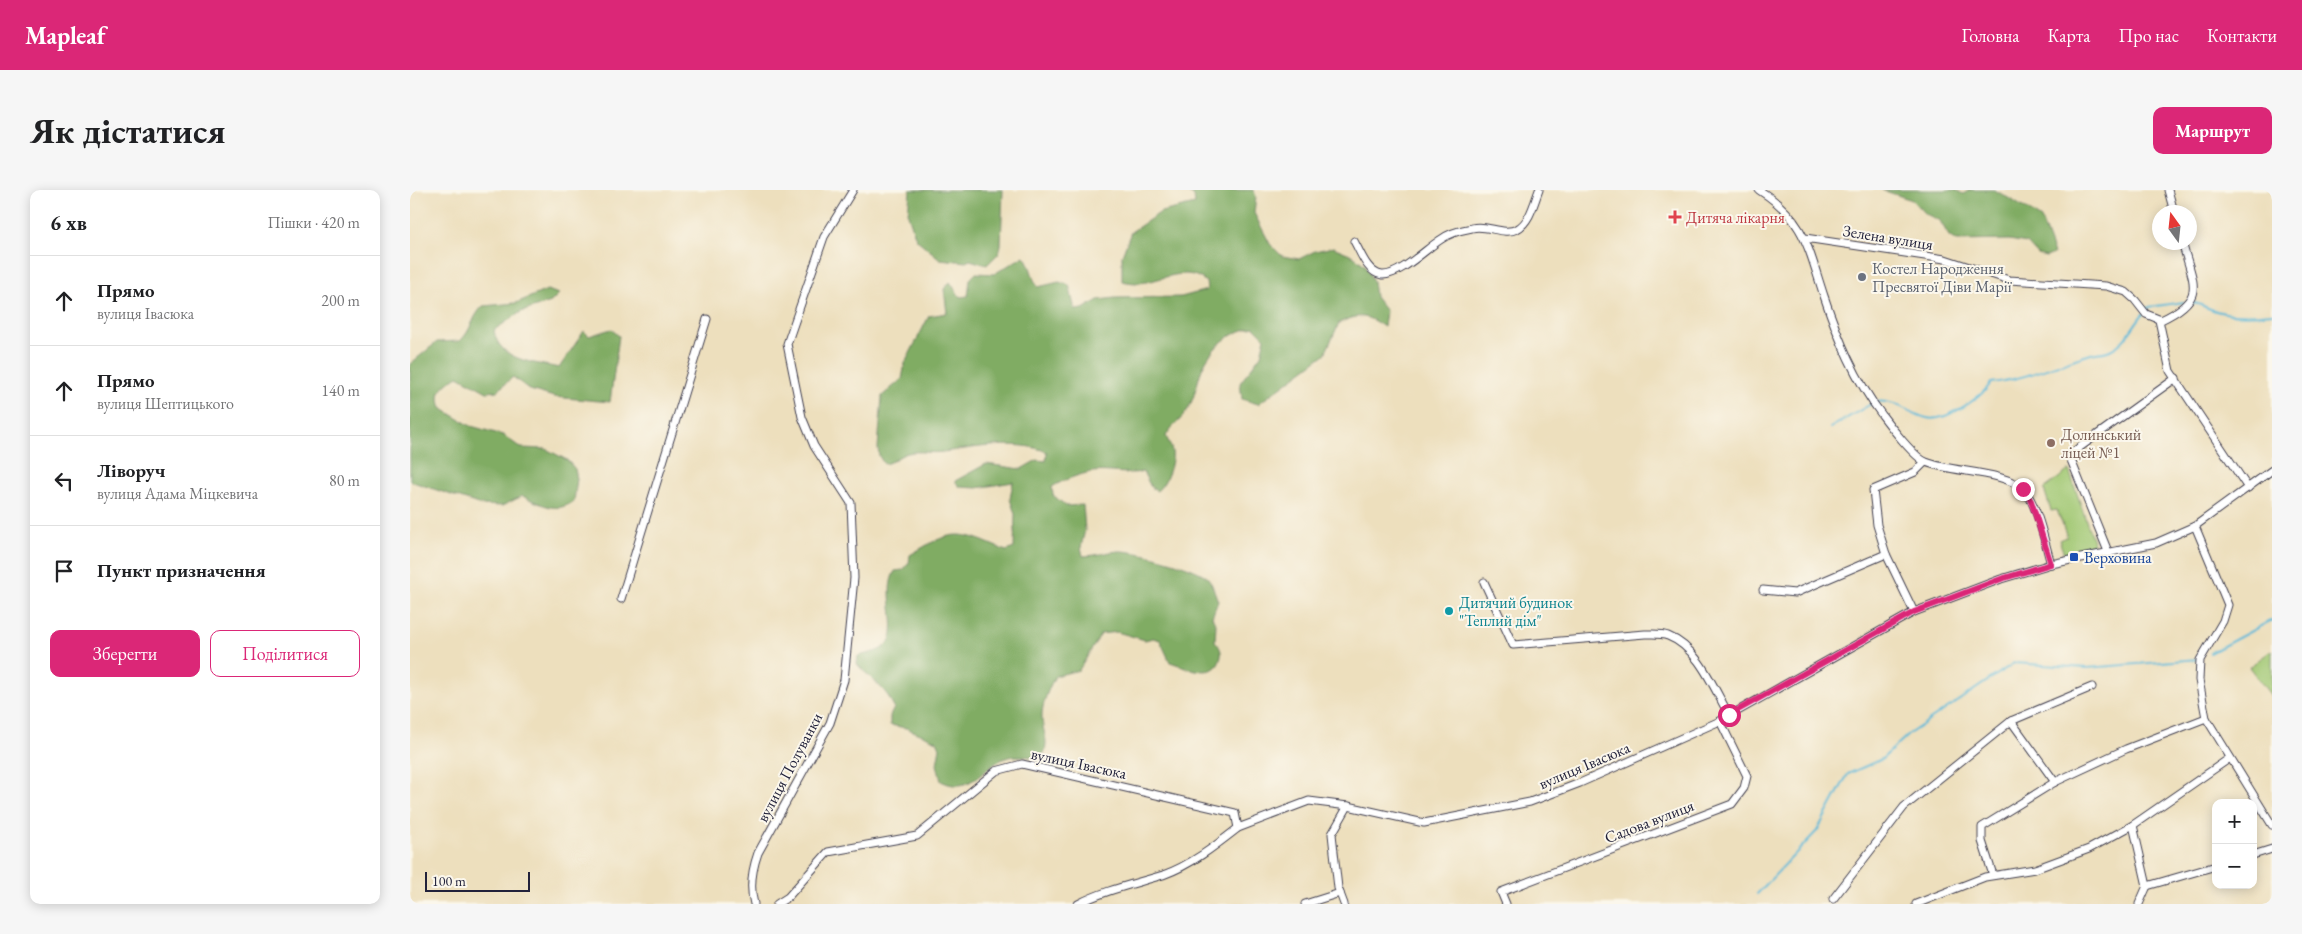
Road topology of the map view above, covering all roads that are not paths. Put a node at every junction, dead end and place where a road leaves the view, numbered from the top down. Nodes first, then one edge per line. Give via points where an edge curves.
1 (852, 190) edge
2 (1539, 190) edge
3 (1759, 190) edge
4 (2168, 190) edge
5 (2172, 205) edge
6 (1806, 238) junction
7 (1354, 241) dead end
8 (2184, 250) edge
9 (707, 319) dead end
10 (2160, 320) junction
11 (2176, 378) junction
12 (1924, 462) junction
13 (2272, 470) edge
14 (2248, 488) junction
15 (2195, 526) junction
16 (1886, 554) junction
17 (2109, 554) junction
18 (2051, 564) junction
19 (1484, 582) dead end
20 (1763, 590) dead end
21 (622, 599) dead end
22 (1914, 612) junction
23 (2092, 687) dead end
24 (1729, 715) junction
25 (2206, 718) junction
26 (1720, 721) junction
27 (2011, 721) junction
28 (2230, 758) junction
29 (2055, 782) junction
30 (1348, 806) junction
31 (2133, 824) junction
32 (2272, 825) edge
33 (1238, 828) junction
34 (2272, 849) edge
35 (2257, 854) edge
36 (2212, 867) edge
37 (1993, 876) junction
38 (2147, 886) junction
39 (1340, 893) junction
40 (1834, 899) dead end
41 (754, 904) edge
42 (777, 904) edge
43 (1078, 904) edge
44 (1305, 904) edge
45 (1344, 904) edge
46 (1506, 904) edge
47 (1916, 904) edge
48 (2139, 904) edge

1 - 41 street, вулиця Полуванки via 824,238 787,344 802,417 814,446 851,503 854,578 844,680 830,723 758,852 751,873
2 - 7 street via 1527,220 1518,229 1510,232 1474,227 1454,233 1384,275 1370,269
3 - 6 street via 1788,212
4 - 5 street
6 - 10 street, Зелена вулиця via 1945,260 2009,280 2106,286 2126,292 2146,314
6 - 12 street via 1824,297 1852,368 1881,414
8 - 10 street via 2195,290 2184,308
9 - 21 street
10 - 11 street via 2170,371
11 - 14 street
11 - 17 street via 2069,455
12 - 16 street via 1915,472 1873,490 1877,525
12 - 18 street via 2007,480 2023,489 2031,501
13 - 14 street, вулиця Івасюка
14 - 15 street, вулиця Івасюка
15 - 17 street, вулиця Івасюка via 2156,543
15 - 25 street via 2228,605 2223,622 2200,660 2198,680
16 - 20 street via 1795,593
16 - 22 street
17 - 18 street, вулиця Івасюка
18 - 22 street, вулиця Івасюка
19 - 24 street via 1513,645 1666,635 1692,654
22 - 24 street, вулиця Івасюка
23 - 27 street
24 - 26 street, вулиця Івасюка
25 - 28 street
25 - 29 street
26 - 30 street, вулиця Івасюка via 1530,802 1424,823
26 - 46 street, Садова вулиця via 1747,776 1744,788 1732,804 1501,892
27 - 29 street
27 - 40 street via 1904,807
28 - 31 street
28 - 32 street
29 - 37 street via 1982,827 1982,841
30 - 33 street, вулиця Івасюка via 1310,801
30 - 39 street via 1332,834
31 - 37 street via 2089,849 2035,869
31 - 38 street
33 - 42 street, вулиця Івасюка via 1235,813 1022,764 996,771 921,834 828,852 788,897
33 - 43 street, вулиця Івасюка via 1200,857 1164,874 1119,887
34 - 35 street
36 - 38 street
37 - 47 street
38 - 48 street
39 - 44 street
39 - 45 street

